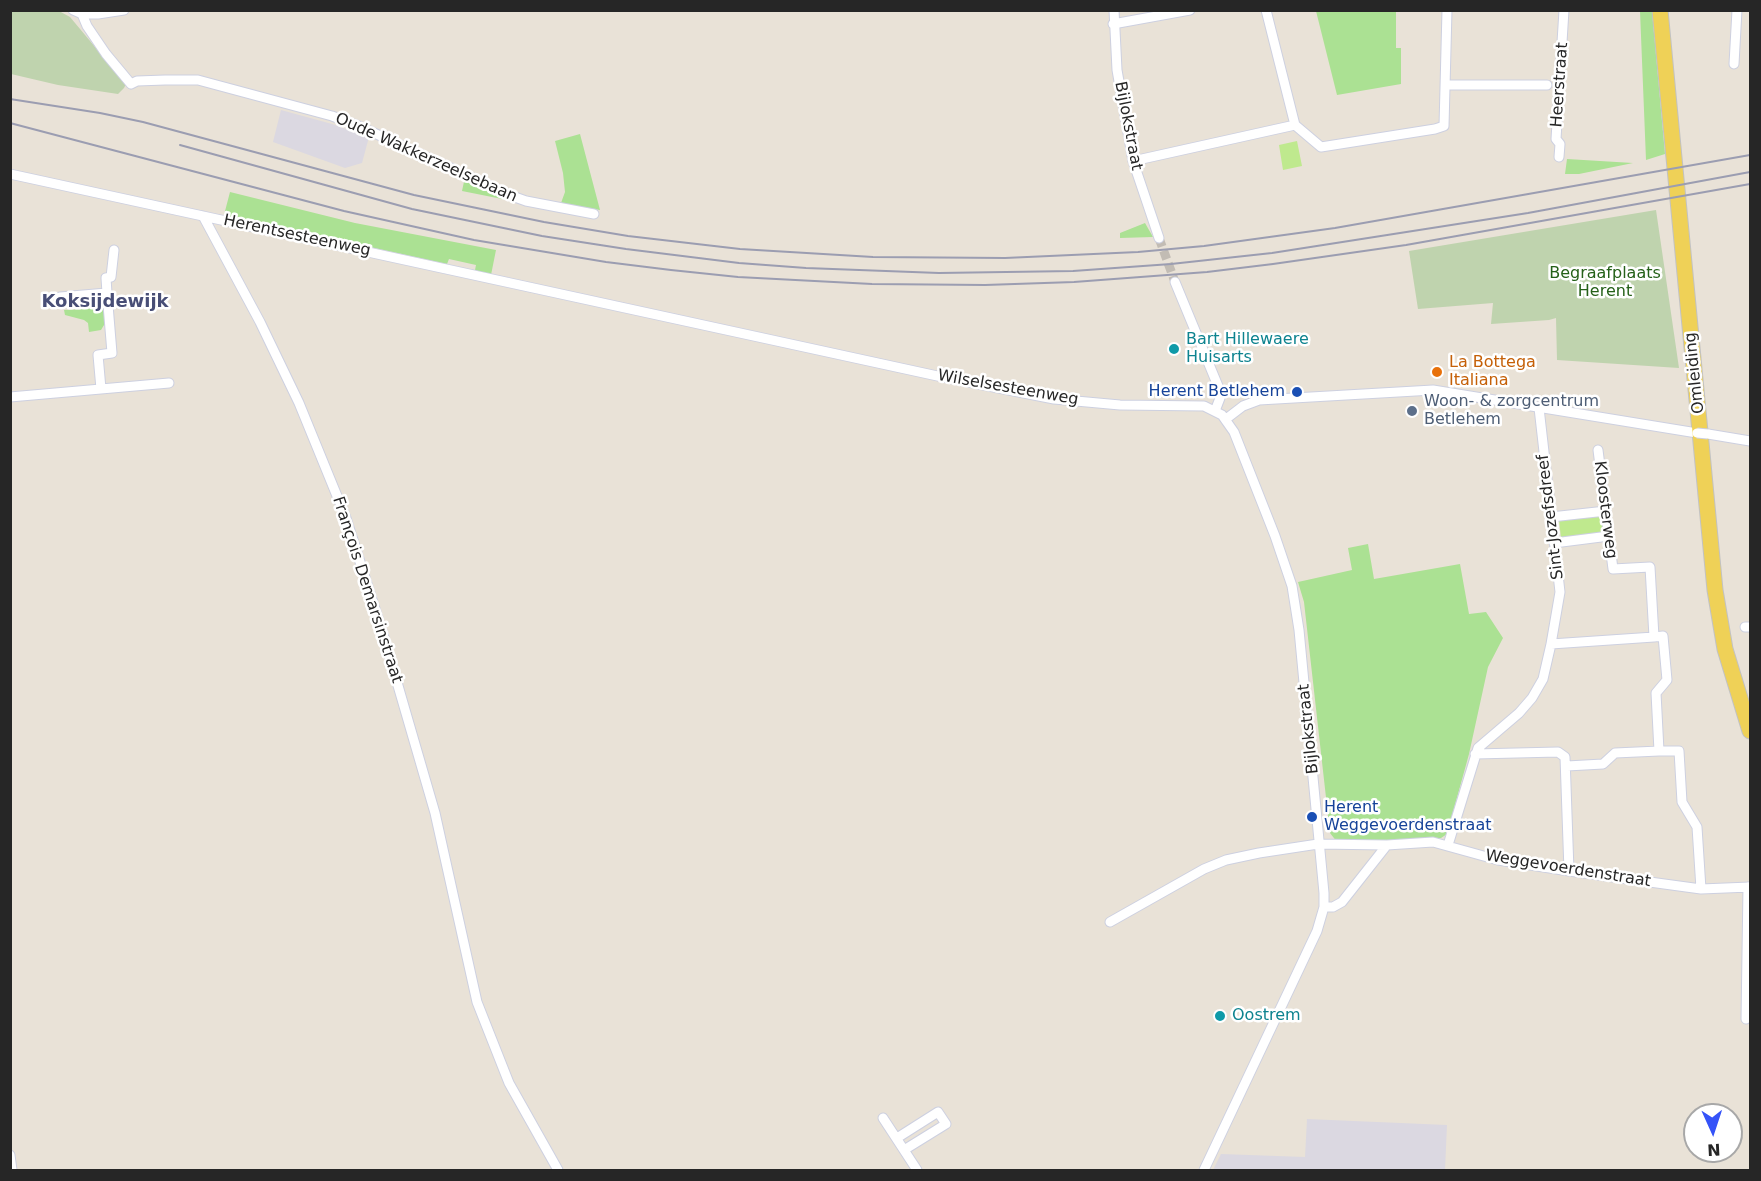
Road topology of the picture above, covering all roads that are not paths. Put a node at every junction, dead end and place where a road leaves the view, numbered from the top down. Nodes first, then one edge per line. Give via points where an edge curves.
1 (124, 10) edge
2 (1114, 10) edge
3 (1190, 10) edge
4 (1266, 10) edge
5 (1447, 10) edge
6 (1564, 10) edge
7 (1660, 10) edge
8 (1666, 10) edge
9 (1737, 10) edge
10 (78, 12) edge
11 (1113, 24) junction
12 (1734, 64) dead end
13 (1446, 85) junction
14 (1547, 85) dead end
15 (1295, 125) junction
16 (1559, 157) dead end
17 (1133, 161) junction
18 (10, 174) edge
19 (594, 214) dead end
20 (202, 216) junction
21 (1159, 238) tunnel mouth
22 (114, 250) dead end
23 (1175, 282) tunnel mouth
24 (107, 293) junction
25 (60, 297) dead end
26 (582, 299) joint
27 (170, 383) dead end
28 (101, 389) junction
29 (10, 398) edge
30 (1539, 408) junction
31 (1215, 411) junction
32 (1226, 419) junction
33 (1750, 441) edge
34 (1598, 450) dead end
35 (1605, 511) junction
36 (1551, 518) junction
37 (1609, 536) junction
38 (1554, 543) junction
39 (1654, 637) junction
40 (1551, 644) junction
41 (1750, 712) edge
42 (1750, 731) edge
43 (1659, 751) junction
44 (1475, 754) junction
45 (1567, 766) junction
46 (1320, 844) junction
47 (1387, 845) junction
48 (1448, 845) junction
49 (1569, 872) junction
50 (1749, 887) edge
51 (1701, 889) junction
52 (1324, 907) junction
53 (1110, 922) dead end
54 (1746, 1019) dead end
55 (883, 1118) dead end
56 (897, 1138) junction
57 (904, 1150) junction
58 (10, 1155) edge
59 (12, 1170) edge
60 (558, 1170) edge
61 (917, 1170) edge
62 (1204, 1170) edge

1 - 10 street via 98,15
2 - 11 street, Bijlokstraat
3 - 11 street
4 - 15 street
5 - 13 street
6 - 16 street, Heerstraat via 1556,139 1560,144
7 - 42 main road, Omleiding via 1715,590 1725,649
8 - 41 main road, Omleiding via 1719,581 1732,651
9 - 12 street
10 - 19 street, Oude Wakkerzeelsebaan via 131,84 198,81 332,116 512,196
11 - 17 street, Bijlokstraat
13 - 14 street
13 - 15 street via 1444,126 1435,129 1321,147
15 - 17 street
17 - 21 street, Bijlokstraat
18 - 20 street, Herentsesteenweg
20 - 26 street, Herentsesteenweg
20 - 60 street, François Demarsinstraat via 299,403 346,518 435,813 473,986 509,1083
22 - 24 street via 111,277 106,278
23 - 31 street via 1218,386 1220,398
24 - 25 street
24 - 28 street via 112,353 98,355
26 - 31 street, Wilselsesteenweg via 1054,399 1120,405 1196,405
27 - 28 street
28 - 29 street
30 - 32 street via 1452,392 1408,390 1258,400
30 - 33 street, bridge
30 - 36 street, Sint-Jozefsdreef
31 - 32 street, Wilselsesteenweg
32 - 46 street, Bijlokstraat via 1292,586
34 - 35 street, Kloosterweg
35 - 36 street
35 - 37 street, Kloosterweg
36 - 38 street, Sint-Jozefsdreef
37 - 38 street
37 - 39 street, Kloosterweg via 1613,569 1650,567
38 - 40 street, Sint-Jozefsdreef via 1560,592
39 - 40 street
39 - 43 street, Kloosterweg via 1663,636 1667,680 1656,693
40 - 44 street, Sint-Jozefsdreef via 1543,679 1532,698
43 - 45 street via 1615,753 1603,764
43 - 51 street via 1679,751 1682,802 1697,827
44 - 45 street via 1558,752 1565,757
44 - 48 street, Sint-Jozefsdreef
45 - 49 street
46 - 47 street, Weggevoerdenstraat
46 - 52 street, Bijlokstraat
46 - 53 street, Weggevoerdenstraat via 1226,860
47 - 48 street, Weggevoerdenstraat
47 - 52 street via 1342,902
48 - 49 street, Weggevoerdenstraat via 1497,860
49 - 51 street, Weggevoerdenstraat
50 - 51 street, Weggevoerdenstraat
50 - 54 street
52 - 62 street, Bijlokstraat via 1317,932
55 - 56 street
56 - 57 street
56 - 57 street via 938,1112 946,1124
57 - 61 street
58 - 59 street

